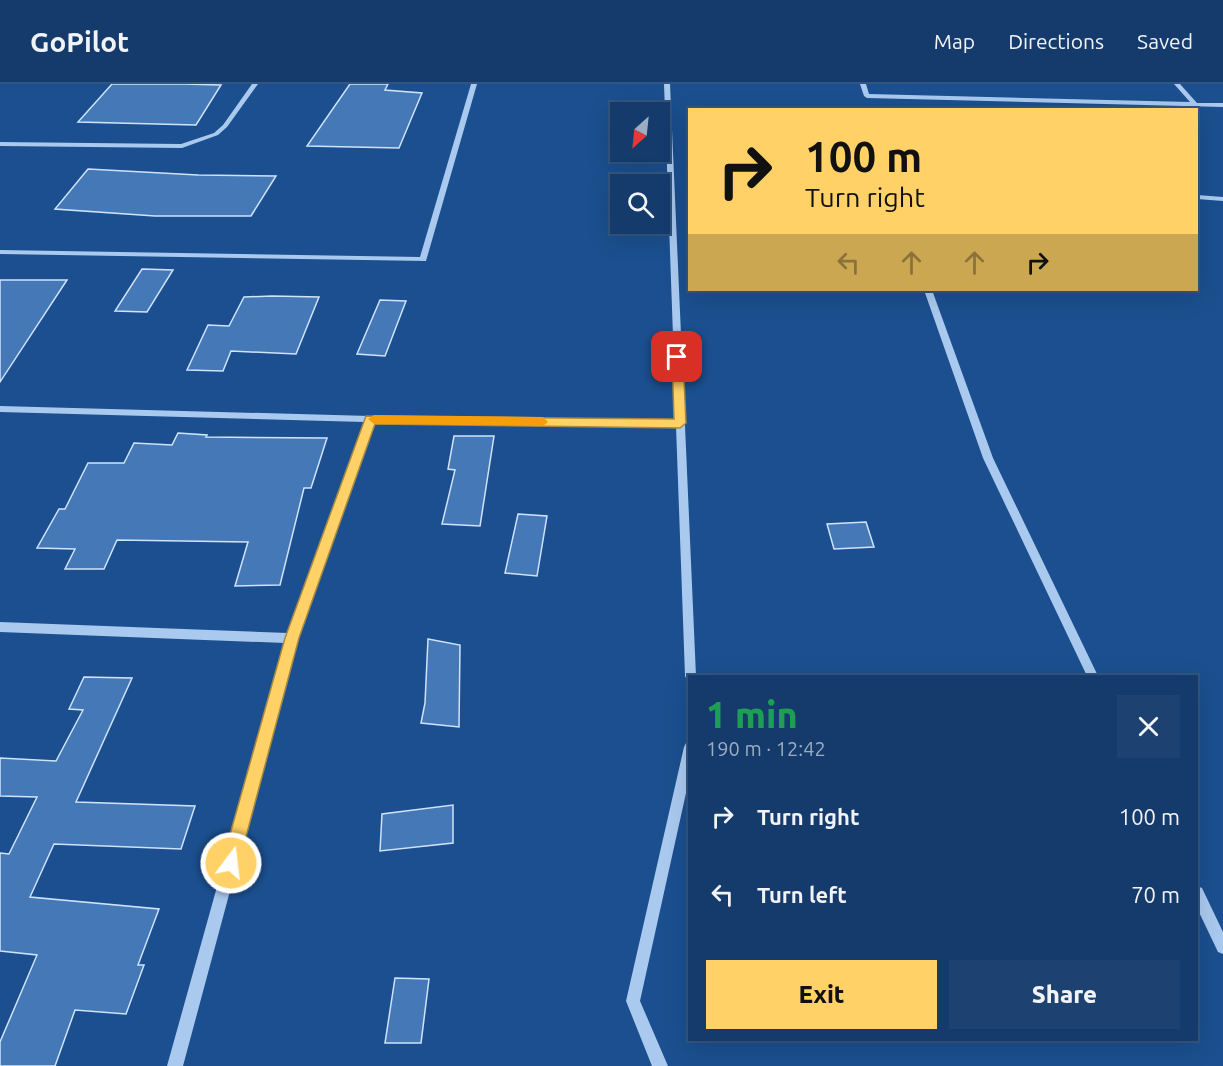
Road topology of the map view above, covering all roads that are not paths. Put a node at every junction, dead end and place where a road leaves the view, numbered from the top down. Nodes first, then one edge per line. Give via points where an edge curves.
1 (255, 84) edge
2 (474, 84) edge
3 (667, 84) edge
4 (863, 84) edge
5 (1177, 84) edge
6 (1195, 104) junction
7 (1223, 105) edge
8 (5, 146) edge
9 (1198, 198) edge
10 (1223, 198) edge
11 (0, 252) edge
12 (928, 291) edge
13 (0, 409) edge
14 (370, 419) junction
15 (680, 423) junction
16 (0, 627) edge
17 (292, 638) junction
18 (691, 675) edge
19 (1093, 675) edge
20 (688, 756) edge
21 (1198, 895) edge
22 (1223, 947) edge
23 (175, 1066) edge
24 (660, 1066) edge

1 - 8 street via 216,134 182,146
2 - 11 street via 423,259
3 - 15 street
4 - 6 street via 867,96
5 - 6 street
6 - 7 street
9 - 10 street
12 - 19 street via 988,458
13 - 14 street
14 - 15 street
14 - 17 street
15 - 18 street
16 - 17 street
17 - 23 street
20 - 24 street via 633,1001
21 - 22 street

